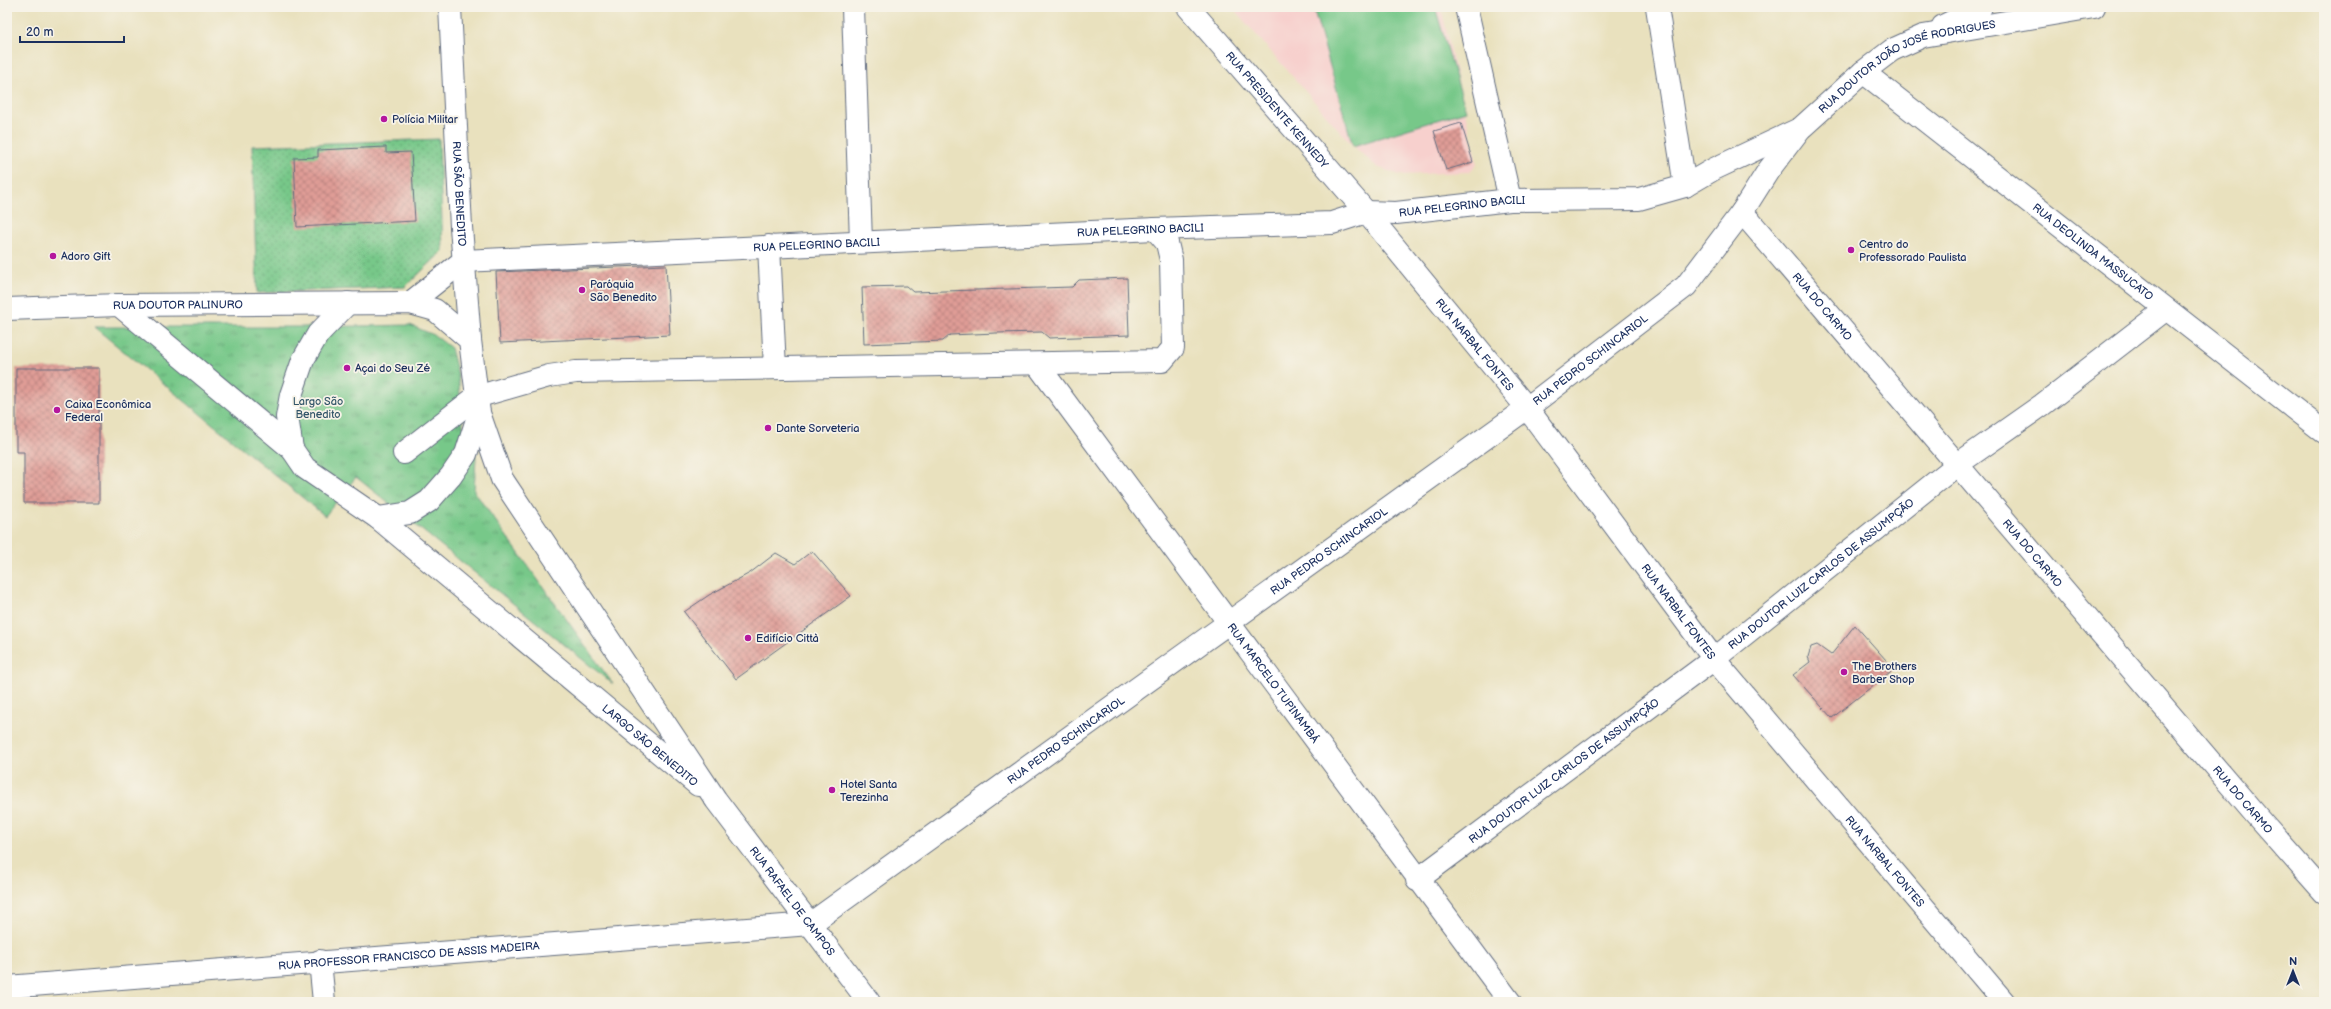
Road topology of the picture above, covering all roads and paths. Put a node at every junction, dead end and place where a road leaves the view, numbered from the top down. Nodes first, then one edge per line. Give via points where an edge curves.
1 (450, 7) edge
2 (853, 7) edge
3 (1188, 7) edge
4 (1466, 7) edge
5 (1657, 7) edge
6 (1982, 7) edge
7 (2094, 7) edge
8 (1923, 36) junction
9 (1863, 72) junction
10 (1800, 129) junction
11 (1685, 186) junction
12 (1510, 200) junction
13 (1366, 212) junction
14 (1742, 212) junction
15 (1156, 229) junction
16 (862, 242) junction
17 (769, 246) junction
18 (463, 261) junction
19 (348, 304) junction
20 (410, 304) junction
21 (119, 305) junction
22 (7, 309) edge
23 (2165, 310) junction
24 (470, 340) junction
25 (1037, 364) junction
26 (775, 368) junction
27 (477, 405) junction
28 (1527, 408) junction
29 (2324, 432) edge
30 (292, 448) junction
31 (404, 453) dead end
32 (1958, 464) junction
33 (378, 518) junction
34 (1229, 622) junction
35 (1714, 659) junction
36 (716, 800) junction
37 (1417, 880) junction
38 (2324, 892) edge
39 (810, 924) junction
40 (320, 961) junction
41 (7, 987) edge
42 (324, 1002) edge
43 (869, 1002) edge
44 (1510, 1002) edge
45 (2004, 1002) edge

1 - 18 street, RUA SÃO BENEDITO
2 - 16 street
3 - 13 street, RUA PRESIDENTE KENNEDY
4 - 12 street
5 - 11 street
6 - 8 street
7 - 8 street, RUA DOUTOR JOÃO JOSÉ RODRIGUES
8 - 9 street, RUA DOUTOR JOÃO JOSÉ RODRIGUES via 1892,50
9 - 10 street, RUA DOUTOR JOÃO JOSÉ RODRIGUES
9 - 23 street, RUA DEOLINDA MASSUCATO
10 - 11 street, RUA PELEGRINO BACILI via 1714,169
10 - 14 street, RUA PEDRO SCHINCARIOL via 1768,171
11 - 12 street, RUA PELEGRINO BACILI via 1639,200
12 - 13 street, RUA PELEGRINO BACILI via 1396,213
13 - 15 street, RUA PELEGRINO BACILI via 1332,223
13 - 28 street, RUA NARBAL FONTES
14 - 28 street, RUA PEDRO SCHINCARIOL via 1686,286
14 - 32 street, RUA DO CARMO
15 - 16 street, RUA PELEGRINO BACILI
15 - 25 street via 1167,243 1171,260 1173,348 1169,355 1162,361 1154,362
16 - 17 street, RUA PELEGRINO BACILI
17 - 18 street, RUA PELEGRINO BACILI
17 - 26 street
18 - 20 street
18 - 24 street, LARGO SÃO BENEDITO
19 - 20 street
19 - 21 street, RUA DOUTOR PALINURO
19 - 30 street, LARGO SÃO BENEDITO via 318,334 303,360 291,395 287,417
20 - 24 street via 435,310
21 - 22 street, RUA DOUTOR PALINURO
21 - 30 street
23 - 29 street, RUA DEOLINDA MASSUCATO
23 - 32 street, RUA DOUTOR LUIZ CARLOS DE ASSUMPÇÃO via 2042,405
24 - 27 street, LARGO SÃO BENEDITO
25 - 26 street
25 - 34 street, RUA MARCELO TUPINAMBÁ
26 - 27 street via 576,372 549,376
27 - 31 street
27 - 33 street via 466,454 452,476 429,501 410,513
27 - 36 street, LARGO SÃO BENEDITO via 502,479
28 - 34 street, RUA PEDRO SCHINCARIOL
28 - 35 street, RUA NARBAL FONTES
30 - 33 street, LARGO SÃO BENEDITO via 305,468
32 - 35 street, RUA DOUTOR LUIZ CARLOS DE ASSUMPÇÃO
32 - 38 street, RUA DO CARMO
33 - 36 street, LARGO SÃO BENEDITO
34 - 37 street, RUA MARCELO TUPINAMBÁ
34 - 39 street, RUA PEDRO SCHINCARIOL
35 - 37 street, RUA DOUTOR LUIZ CARLOS DE ASSUMPÇÃO
35 - 45 street, RUA NARBAL FONTES
36 - 39 street, RUA RAFAEL DE CAMPOS
37 - 44 street, RUA MARCELO TUPINAMBÁ
39 - 40 street, RUA PROFESSOR FRANCISCO DE ASSIS MADEIRA
39 - 43 street, RUA RAFAEL DE CAMPOS
40 - 41 street, RUA PROFESSOR FRANCISCO DE ASSIS MADEIRA
40 - 42 street

